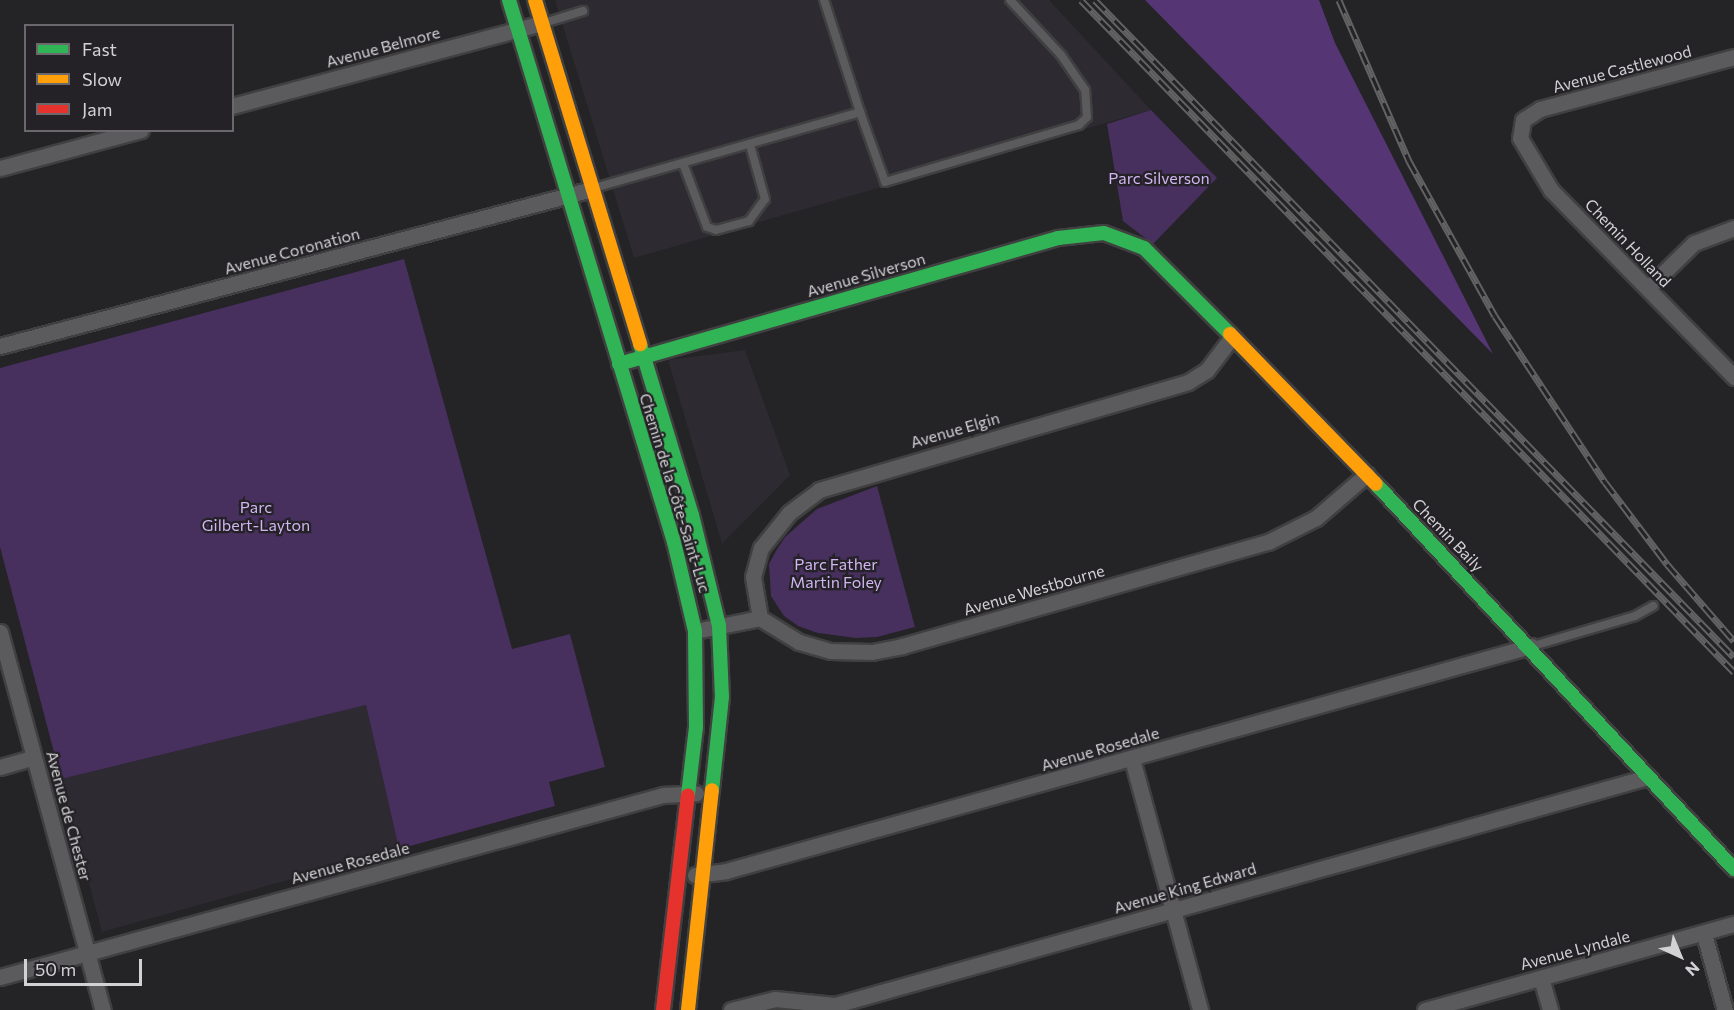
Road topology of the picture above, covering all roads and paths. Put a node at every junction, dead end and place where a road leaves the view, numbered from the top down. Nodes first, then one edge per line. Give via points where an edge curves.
1 (509, 0) edge
2 (535, 0) edge
3 (824, 0) edge
4 (1010, 0) edge
5 (584, 11) dead end
6 (542, 23) junction
7 (517, 30) junction
8 (1734, 57) edge
9 (234, 105) edge
10 (860, 112) junction
11 (1523, 120) joint
12 (134, 132) edge
13 (750, 145) junction
14 (684, 166) junction
15 (0, 168) edge
16 (592, 189) junction
17 (567, 195) junction
18 (1734, 228) edge
19 (1125, 239) joint
20 (1648, 288) junction
21 (1232, 337) junction
22 (0, 346) edge
23 (644, 356) junction
24 (619, 364) junction
25 (1734, 377) edge
26 (1367, 474) junction
27 (1653, 606) dead end
28 (760, 618) junction
29 (719, 626) junction
30 (695, 631) junction
31 (0, 632) edge
32 (1531, 646) junction
33 (34, 757) junction
34 (1132, 759) junction
35 (0, 766) edge
36 (1648, 777) junction
37 (688, 792) junction
38 (711, 793) junction
39 (1734, 869) edge
40 (702, 874) junction
41 (677, 875) junction
42 (1174, 910) junction
43 (1734, 924) edge
44 (1704, 933) junction
45 (87, 953) junction
46 (0, 977) edge
47 (1541, 978) junction
48 (799, 1006) edge
49 (103, 1010) edge
50 (663, 1010) edge
51 (688, 1010) edge
52 (731, 1010) edge
53 (1200, 1010) edge
54 (1425, 1010) edge
55 (1550, 1010) edge
56 (1725, 1010) edge

1 - 7 main road, Chemin de la Côte-Saint-Luc
2 - 6 main road, Chemin de la Côte-Saint-Luc
3 - 10 lane
4 - 10 lane via 1061,55 1085,90 1087,117 1079,125 885,182
5 - 6 lane
6 - 7 street, Avenue Belmore
6 - 16 main road, Chemin de la Côte-Saint-Luc
7 - 9 street, Avenue Belmore
7 - 17 main road, Chemin de la Côte-Saint-Luc
8 - 11 street, Avenue Castlewood via 1540,110
10 - 13 lane
11 - 20 street, Chemin Holland via 1520,138 1551,190
12 - 15 street
13 - 14 lane
13 - 14 lane via 765,199 749,221 716,230 707,227
14 - 16 lane
16 - 17 street, Avenue Coronation
16 - 23 main road, Chemin de la Côte-Saint-Luc
17 - 22 street, Avenue Coronation
17 - 24 main road, Chemin de la Côte-Saint-Luc
18 - 20 street via 1694,243
19 - 21 main road, Chemin Baily via 1144,248
19 - 23 main road, Avenue Silverson via 1104,233 1058,238
20 - 25 street, Chemin Holland
21 - 26 main road, Chemin Baily
21 - 28 street, Avenue Elgin via 1207,370 1188,382 819,490 789,513 761,548 753,577
23 - 24 main road, Avenue Silverson
23 - 29 main road, Chemin de la Côte-Saint-Luc via 709,575
24 - 30 main road, Chemin de la Côte-Saint-Luc via 681,568
26 - 28 street, Avenue Westbourne via 1316,518 1268,542 902,646 872,652 831,651 799,642
26 - 32 main road, Chemin Baily
27 - 32 lane via 1635,616
28 - 29 street
29 - 30 street
29 - 38 main road, Chemin de la Côte-Saint-Luc via 722,698
30 - 37 main road, Chemin de la Côte-Saint-Luc via 698,685
31 - 33 street, Avenue de Chester
32 - 34 street, Avenue Rosedale
32 - 36 main road, Chemin Baily
33 - 35 street
33 - 45 street, Avenue de Chester
34 - 40 street, Avenue Rosedale
34 - 42 street
36 - 39 main road, Chemin Baily
36 - 42 street, Avenue King Edward
37 - 38 street, Avenue Rosedale
37 - 41 main road, Chemin de la Côte-Saint-Luc
37 - 45 street, Avenue Rosedale via 663,795
38 - 40 main road, Chemin de la Côte-Saint-Luc
40 - 41 street, Avenue Rosedale
40 - 51 main road, Chemin de la Côte-Saint-Luc
41 - 50 main road, Chemin de la Côte-Saint-Luc
42 - 48 street, Avenue King Edward via 835,1005
42 - 53 street
43 - 44 street, Avenue Lyndale
44 - 47 street, Avenue Lyndale
44 - 56 street
45 - 46 street, Avenue Rosedale
45 - 49 street, Avenue de Chester
47 - 54 street, Avenue Lyndale
47 - 55 street
48 - 52 street, Avenue King Edward via 768,999

